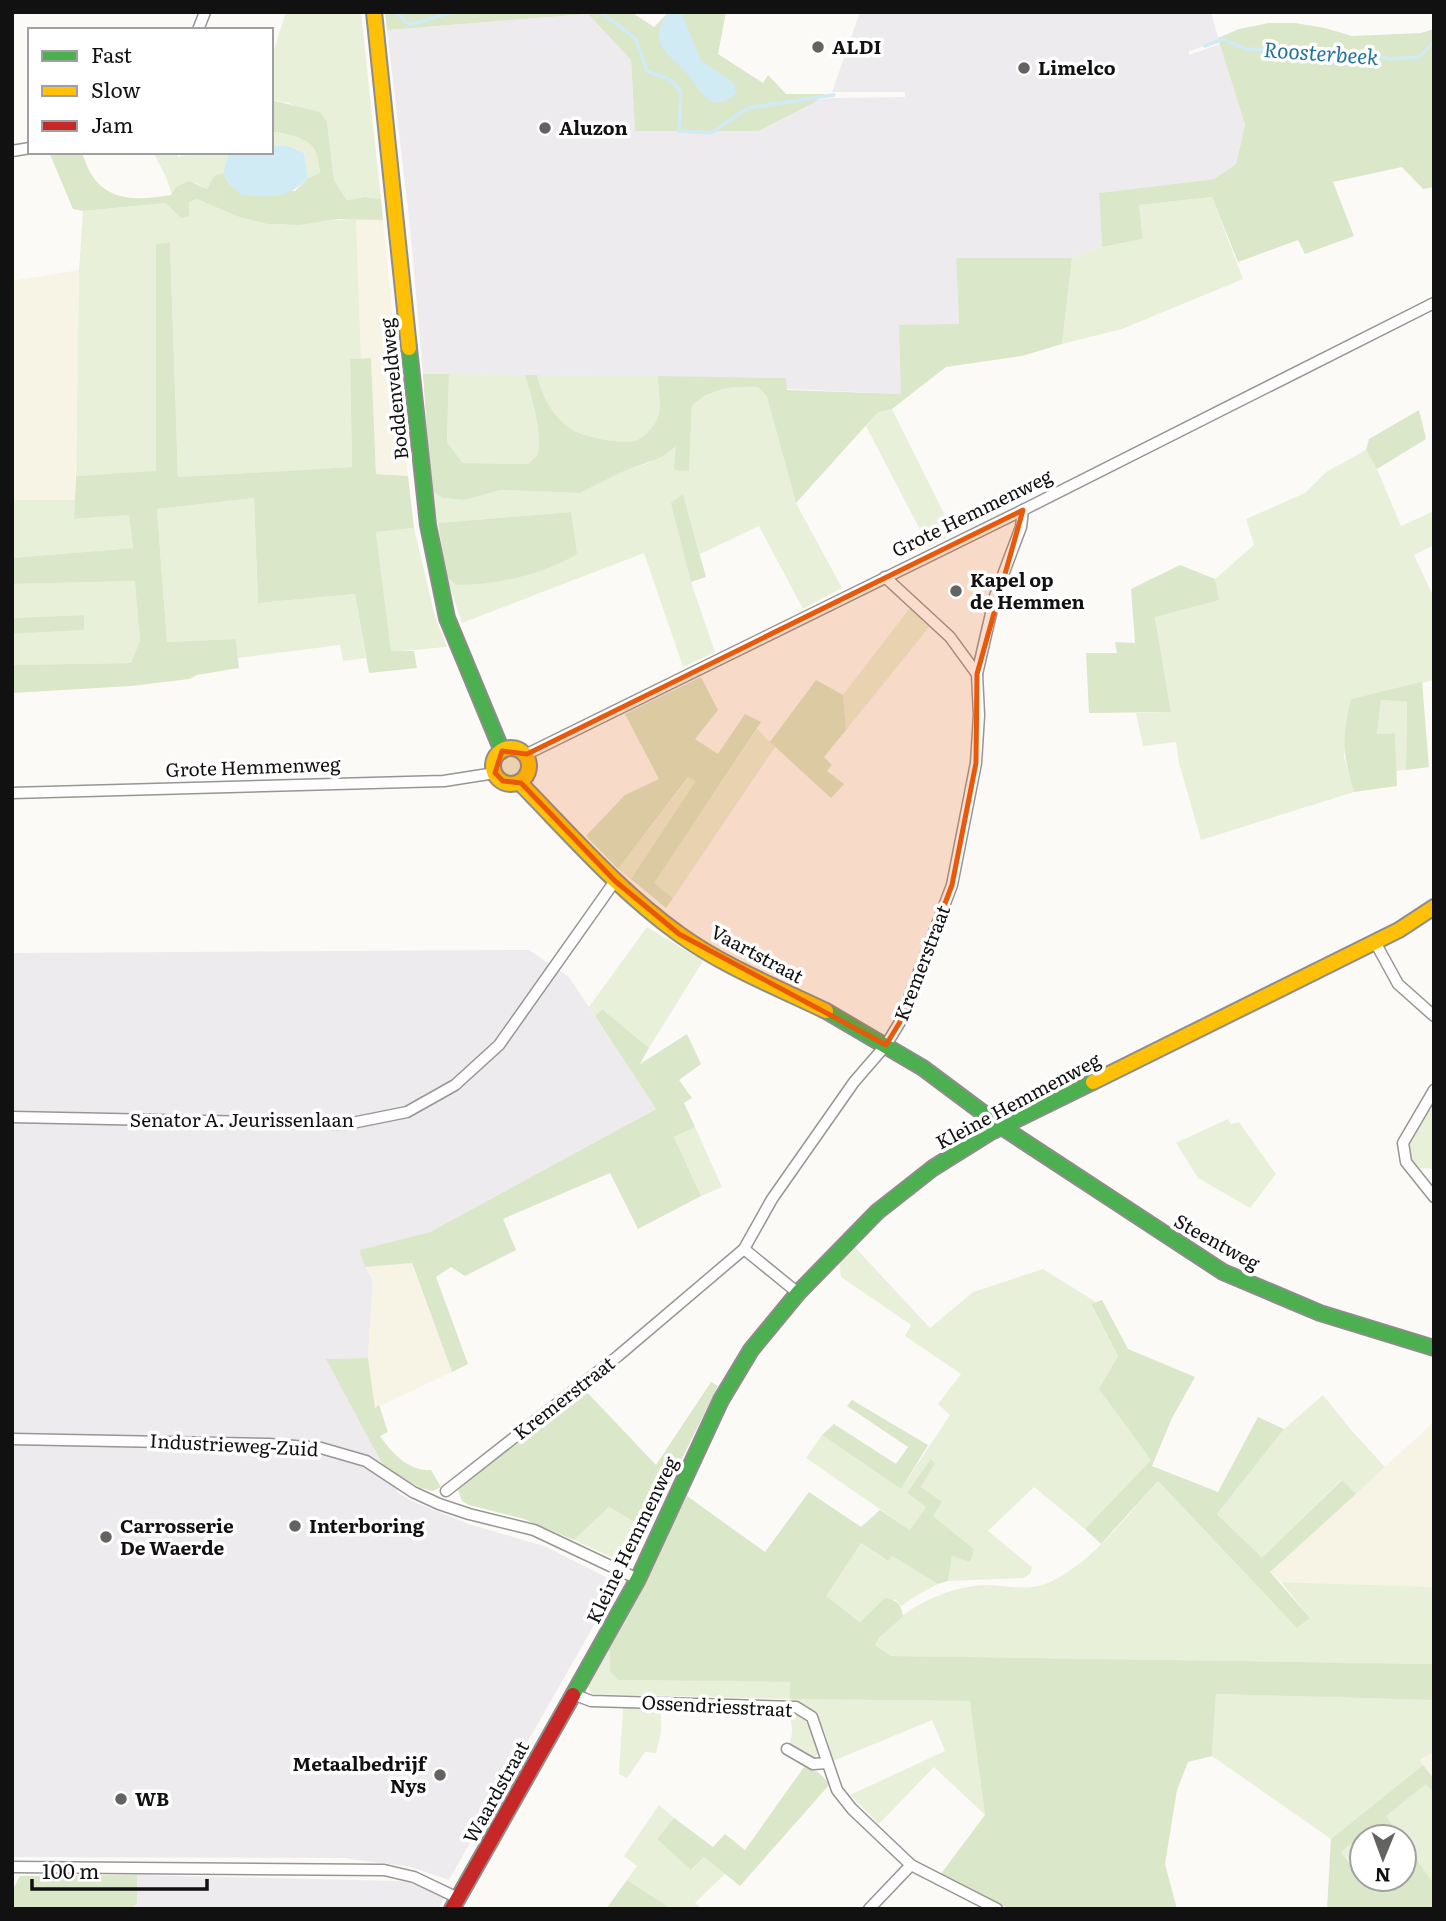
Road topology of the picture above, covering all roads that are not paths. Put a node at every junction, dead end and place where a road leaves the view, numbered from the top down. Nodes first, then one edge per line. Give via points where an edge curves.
1 (374, 12) edge
2 (1434, 303) edge
3 (1023, 510) junction
4 (886, 577) junction
5 (977, 674) junction
6 (502, 751) junction
7 (525, 755) junction
8 (495, 773) junction
9 (519, 782) junction
10 (12, 793) edge
11 (615, 881) junction
12 (1434, 907) edge
13 (1375, 942) junction
14 (1434, 1016) edge
15 (886, 1045) junction
16 (1434, 1090) edge
17 (12, 1116) edge
18 (1002, 1127) junction
19 (1434, 1197) edge
20 (744, 1250) junction
21 (798, 1293) junction
22 (1434, 1348) edge
23 (12, 1439) edge
24 (446, 1491) dead end
25 (638, 1579) junction
26 (573, 1694) junction
27 (787, 1749) dead end
28 (827, 1763) junction
29 (911, 1865) junction
30 (12, 1867) edge
31 (455, 1904) edge
32 (869, 1909) edge
33 (997, 1909) edge

1 - 6 street, Boddenveldweg via 428,526 447,618
2 - 3 street, Grote Hemmenweg
3 - 4 street, Grote Hemmenweg
3 - 5 street, Kremerstraat via 995,596
4 - 5 street via 950,637
4 - 7 street, Grote Hemmenweg
5 - 15 street, Kremerstraat via 976,763 952,885 900,1022
6 - 7 street via 512,748
6 - 8 street via 495,758
7 - 9 street via 529,770
8 - 9 street, Grote Hemmenweg via 508,783
8 - 10 street, Grote Hemmenweg via 444,781
9 - 11 street, Vaartstraat
11 - 15 street, Vaartstraat via 679,934
11 - 17 street, Senator A. Jeurissenlaan via 499,1045 455,1085 407,1112 347,1124
12 - 13 street, Kleine Hemmenweg
13 - 14 street via 1398,984
13 - 18 street, Kleine Hemmenweg
15 - 18 street, Vaartstraat
15 - 20 street, Kremerstraat via 854,1082 779,1189
16 - 19 street via 1405,1138 1403,1150 1406,1162
18 - 21 street, Kleine Hemmenweg via 892,1199
18 - 22 street, Steentweg via 1223,1272 1321,1313
20 - 21 street
20 - 24 street, Kremerstraat
21 - 25 street, Kleine Hemmenweg via 734,1375
23 - 25 street, Industrieweg-Zuid via 321,1448 366,1461 439,1504 534,1530
25 - 26 street, Kleine Hemmenweg
26 - 28 street, Ossendriesstraat via 591,1701 796,1707 812,1717
26 - 31 street, Waardstraat
27 - 28 street, Ossendriesstraat via 813,1764
28 - 29 street, Ossendriesstraat via 837,1790 852,1809
29 - 32 street
29 - 33 street, Ossendriesstraat
30 - 31 street via 384,1870 414,1877

